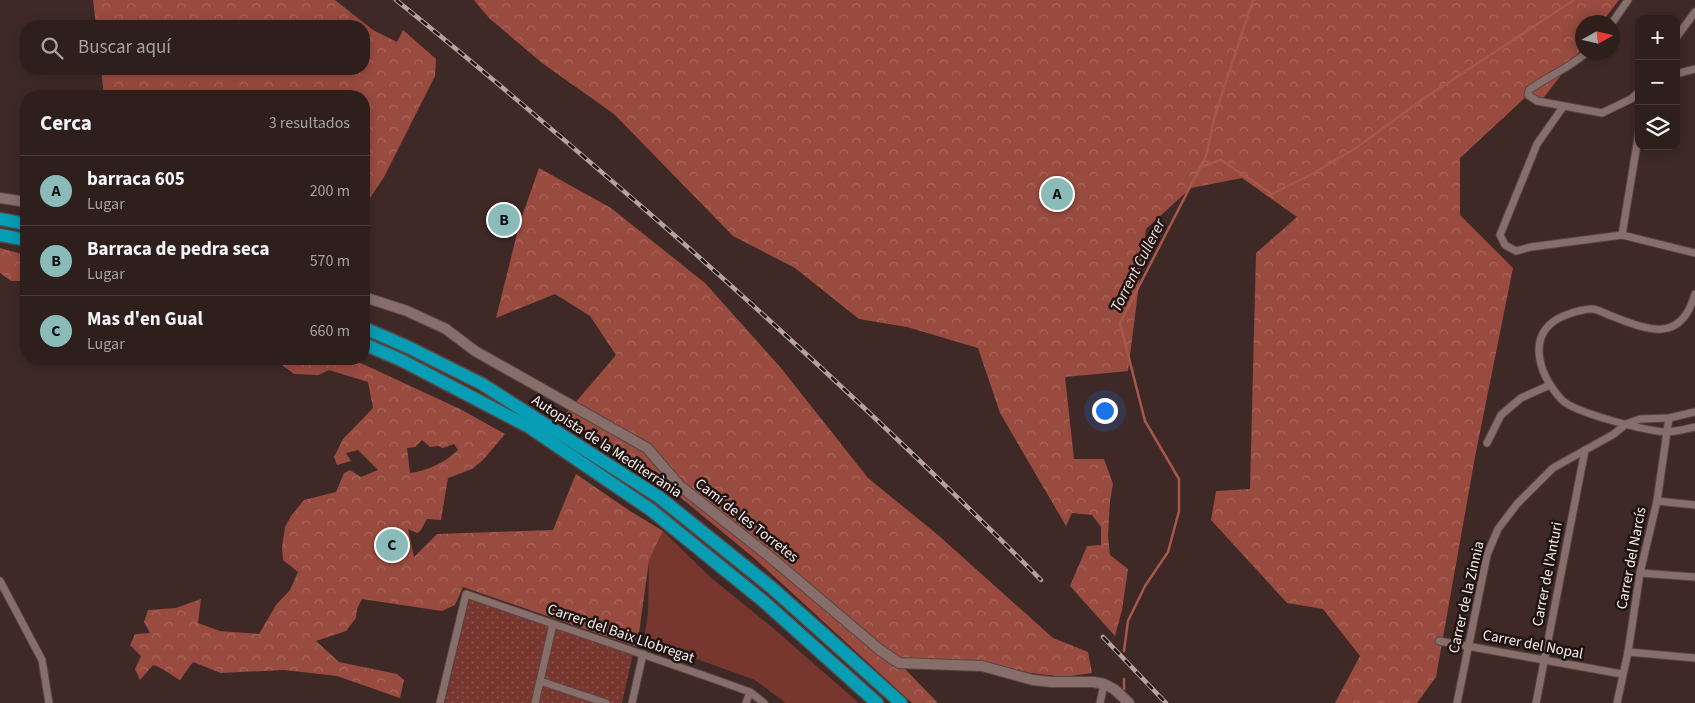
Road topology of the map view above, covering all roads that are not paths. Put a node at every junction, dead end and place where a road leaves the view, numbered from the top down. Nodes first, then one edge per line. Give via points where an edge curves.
1 (1628, 0) edge
2 (1695, 12) edge
3 (1618, 15) edge
4 (1680, 33) edge
5 (1579, 60) edge
6 (1695, 69) edge
7 (1680, 73) edge
8 (1635, 96) edge
9 (1563, 107) junction
10 (1636, 150) edge
11 (0, 198) edge
12 (20, 201) edge
13 (0, 219) edge
14 (20, 223) edge
15 (0, 235) edge
16 (1622, 235) junction
17 (20, 239) edge
18 (1695, 253) edge
19 (1695, 294) edge
20 (370, 299) edge
21 (370, 331) edge
22 (370, 347) edge
23 (1550, 385) junction
24 (1694, 414) edge
25 (1669, 418) junction
26 (1626, 424) junction
27 (1695, 427) edge
28 (1668, 432) junction
29 (1487, 443) dead end
30 (1584, 450) junction
31 (1568, 459) junction
32 (1581, 466) junction
33 (1657, 501) junction
34 (1695, 505) edge
35 (1640, 573) junction
36 (1695, 577) edge
37 (0, 581) edge
38 (553, 624) junction
39 (1439, 641) dead end
40 (1469, 645) junction
41 (1628, 652) junction
42 (643, 654) junction
43 (1695, 658) edge
44 (1544, 660) junction
45 (1622, 674) junction
46 (540, 681) junction
47 (1104, 684) junction
48 (750, 692) junction
49 (49, 703) edge
50 (440, 703) edge
51 (535, 703) edge
52 (606, 703) edge
53 (632, 703) edge
54 (746, 703) edge
55 (764, 703) edge
56 (877, 703) edge
57 (901, 703) edge
58 (1100, 703) edge
59 (1129, 703) edge
60 (1457, 703) edge
61 (1536, 703) edge
62 (1616, 703) edge

1 - 3 street
2 - 4 street
5 - 9 street via 1529,90 1528,95 1537,101
6 - 7 street
8 - 9 street via 1602,113
9 - 16 street via 1537,144 1500,235 1505,246 1516,251 1531,246
10 - 16 street
11 - 12 street
13 - 14 highway
15 - 17 highway
16 - 18 street
19 - 23 street via 1683,320 1668,328 1652,329 1593,309 1559,318 1550,324 1541,339 1538,358
20 - 47 street, Camí de les Torretes via 446,329 475,351 647,448 680,486 899,663 982,666 1042,681
21 - 57 highway, Autopista de la Mediterrània via 482,384 659,496 771,587
22 - 56 highway, Autopista de la Mediterrània via 529,427 651,510 762,600
23 - 26 street via 1563,401 1594,415
23 - 29 street via 1521,398 1501,415
24 - 25 street, Carrer de la Zinnia
25 - 26 street, Carrer de la Zinnia
25 - 28 street, Carrer del Narcís
26 - 28 street
26 - 30 street, Carrer de la Zinnia
27 - 28 street
28 - 33 street, Carrer del Narcís
30 - 31 street, Carrer de la Zinnia
30 - 32 street, Carrer de l'Anturi
31 - 32 street
31 - 40 street, Carrer de la Zinnia via 1553,468 1517,504 1498,529 1487,556
32 - 44 street, Carrer de l'Anturi
33 - 34 street
33 - 35 street, Carrer del Narcís
35 - 36 street
35 - 41 street, Carrer del Narcís
37 - 49 street via 42,660
38 - 42 street, Carrer del Baix Llobregat
38 - 46 street
38 - 50 street, Carrer del Baix Llobregat via 466,594
39 - 40 street, Carrer del Nopal
40 - 44 street, Carrer del Nopal
40 - 60 street, Carrer de la Zinnia
41 - 43 street
41 - 45 street, Carrer del Narcís
42 - 48 street, Carrer del Baix Llobregat
42 - 53 street
44 - 45 street, Carrer del Nopal
44 - 61 street, Carrer de l'Anturi
45 - 62 street, Carrer del Narcís
46 - 51 street
46 - 52 street
47 - 58 street
47 - 59 street
48 - 54 street
48 - 55 street, Carrer del Baix Llobregat

